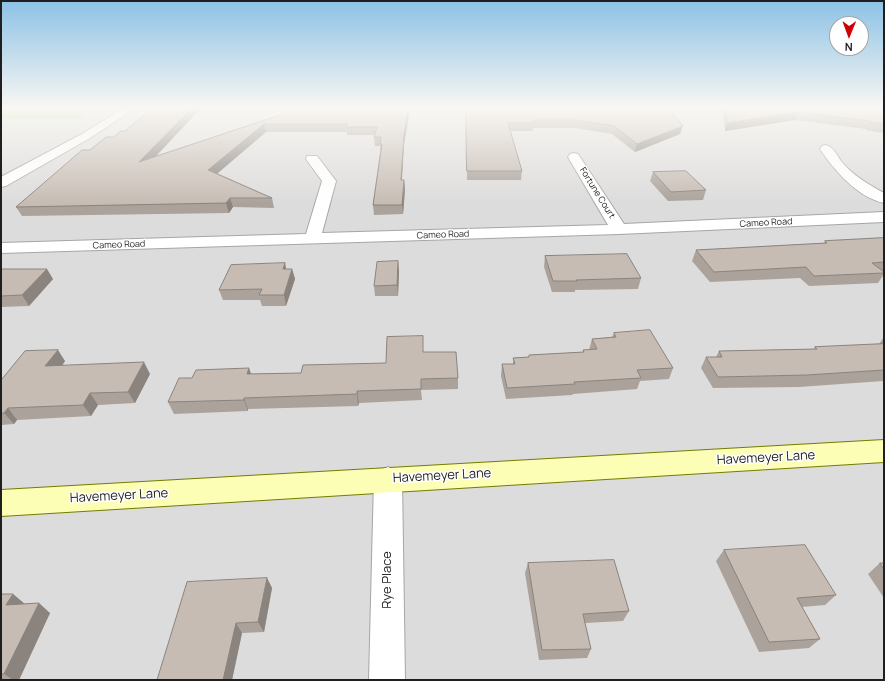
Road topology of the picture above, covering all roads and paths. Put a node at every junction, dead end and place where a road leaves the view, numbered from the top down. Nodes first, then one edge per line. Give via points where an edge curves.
1 (77, 141) edge
2 (826, 150) dead end
3 (574, 157) dead end
4 (312, 159) dead end
5 (1, 183) edge
6 (884, 199) edge
7 (884, 217) edge
8 (619, 229) junction
9 (313, 238) junction
10 (1, 248) edge
11 (884, 451) edge
12 (388, 479) junction
13 (1, 503) edge
14 (387, 680) edge

1 - 5 street
2 - 6 street via 840,168
3 - 8 street, Fortune Court
4 - 9 street via 329,181
7 - 8 street, Cameo Road
8 - 9 street, Cameo Road
9 - 10 street, Cameo Road
11 - 12 street, Havemeyer Lane
12 - 13 street, Havemeyer Lane
12 - 14 street, Rye Place

